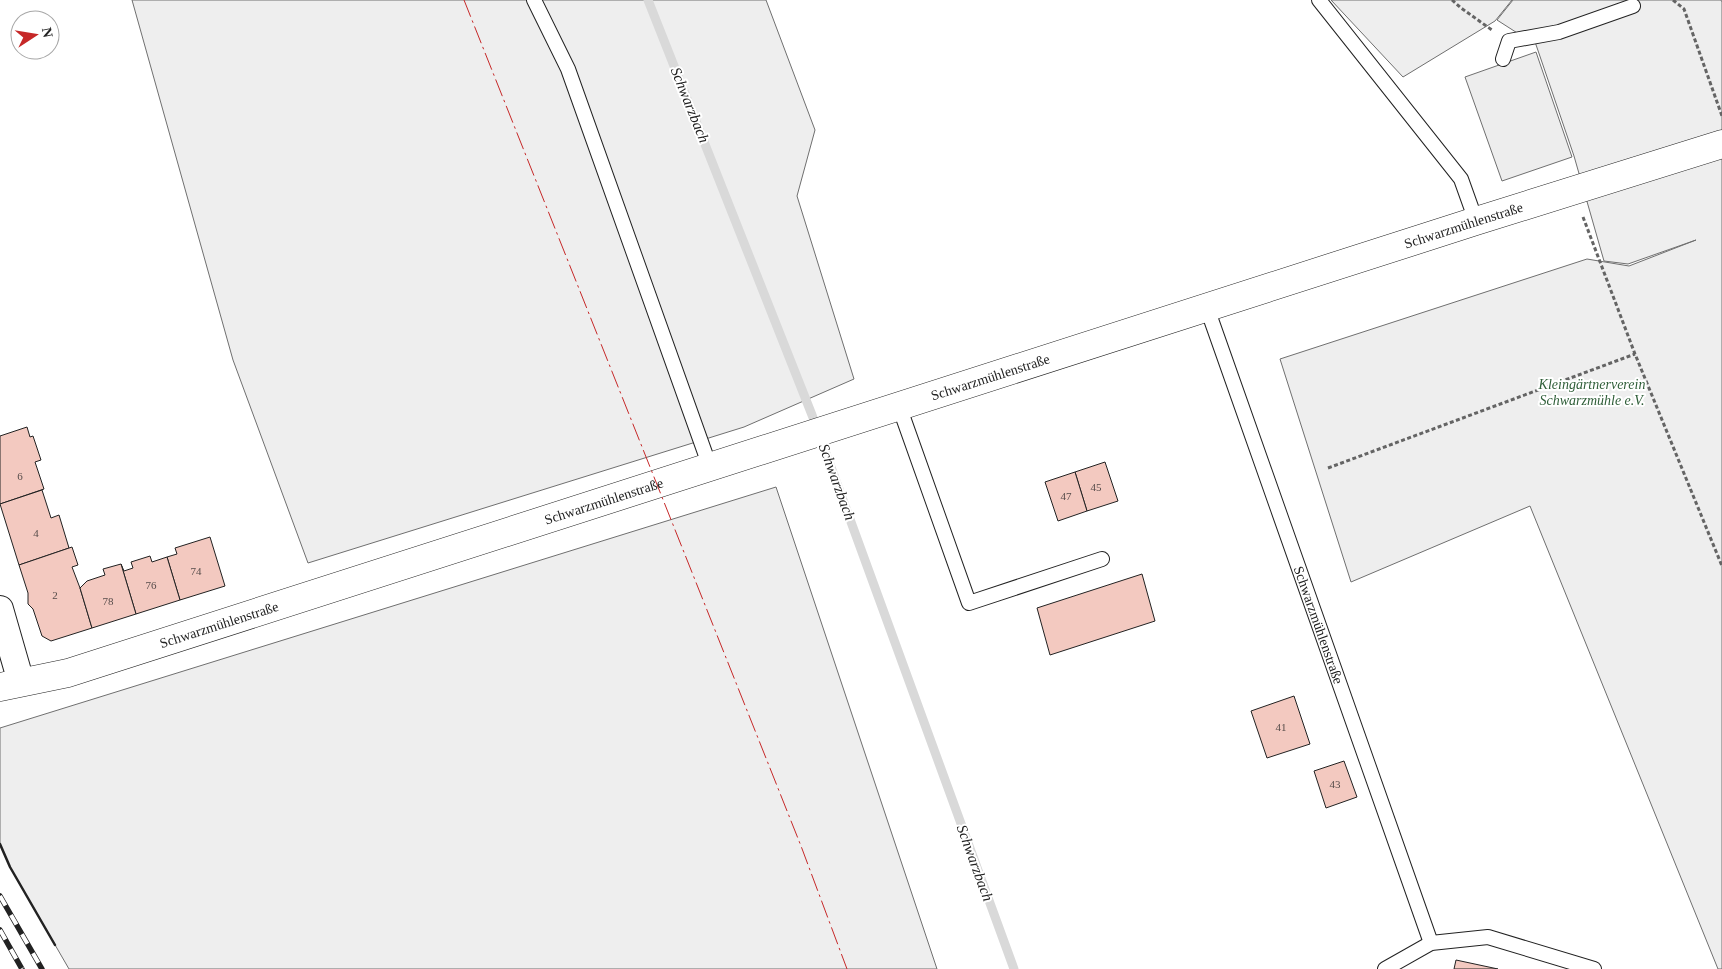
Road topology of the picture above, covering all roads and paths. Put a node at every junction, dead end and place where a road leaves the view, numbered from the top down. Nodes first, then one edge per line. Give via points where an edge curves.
1 (534, 0) edge
2 (1319, 0) edge
3 (1452, 0) edge
4 (1673, 0) edge
5 (1633, 6) dead end
6 (1509, 41) junction
7 (1503, 59) dead end
8 (1722, 116) edge
9 (1722, 144) edge
10 (1574, 190) junction
11 (1476, 221) junction
12 (1207, 308) junction
13 (1635, 354) junction
14 (899, 406) junction
15 (710, 467) junction
16 (1328, 468) dead end
17 (1102, 559) dead end
18 (1722, 566) edge
19 (0, 609) edge
20 (11, 684) edge
21 (1431, 943) junction
22 (1385, 969) edge
23 (1594, 969) edge

1 - 15 lane via 568,69
2 - 11 lane via 1461,179
3 - 6 path
4 - 8 path via 1684,9
5 - 6 lane via 1559,32
6 - 7 lane
9 - 10 street, Schwarzmühlenstraße
10 - 11 street, Schwarzmühlenstraße
10 - 13 path
11 - 12 street, Schwarzmühlenstraße
12 - 14 street, Schwarzmühlenstraße
12 - 21 lane, Schwarzmühlenstraße
13 - 16 path
13 - 18 path
14 - 15 street, Schwarzmühlenstraße
14 - 17 lane via 970,602
15 - 20 street, Schwarzmühlenstraße via 68,673
19 - 20 street
21 - 22 lane
21 - 23 lane via 1488,937

